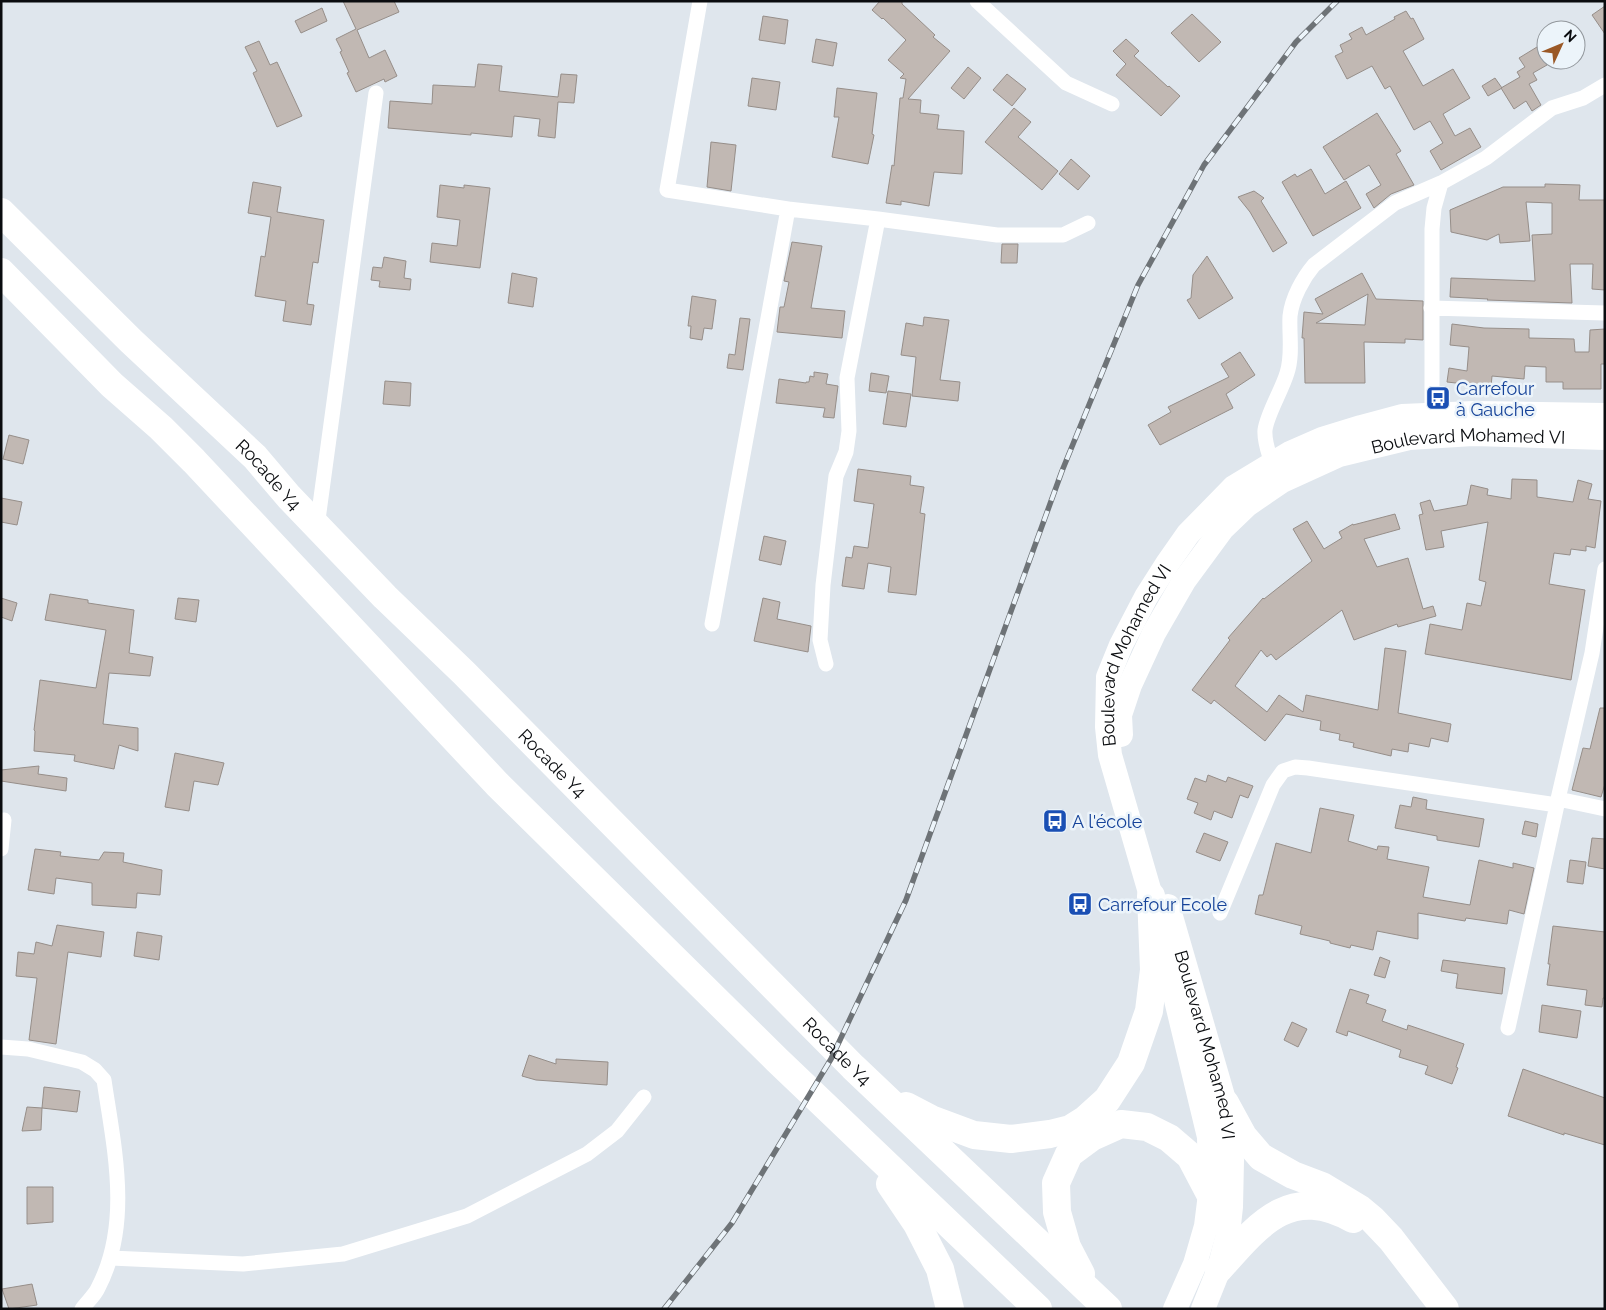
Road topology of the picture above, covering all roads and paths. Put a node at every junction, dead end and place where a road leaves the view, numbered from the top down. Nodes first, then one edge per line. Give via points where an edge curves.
1 (700, 1) edge
2 (977, 1) edge
3 (1605, 85) edge
4 (376, 93) dead end
5 (1112, 104) dead end
6 (1441, 183) junction
7 (788, 209) junction
8 (1, 212) edge
9 (878, 219) junction
10 (1088, 223) dead end
11 (1, 272) edge
12 (1431, 308) junction
13 (1605, 313) edge
14 (1605, 415) edge
15 (1432, 425) junction
16 (1605, 438) edge
17 (1272, 464) junction
18 (317, 527) junction
19 (1605, 569) edge
20 (712, 624) dead end
21 (1598, 654) edge
22 (826, 664) dead end
23 (1558, 802) junction
24 (1605, 809) edge
25 (4, 820) dead end
26 (1, 849) edge
27 (1150, 896) junction
28 (1220, 913) dead end
29 (1508, 1028) dead end
30 (1, 1047) edge
31 (877, 1089) junction
32 (644, 1097) dead end
33 (1225, 1103) junction
34 (856, 1136) junction
35 (1210, 1194) junction
36 (111, 1258) junction
37 (1219, 1269) junction
38 (1099, 1300) edge
39 (82, 1309) edge
40 (950, 1309) edge
41 (1038, 1309) edge
42 (1176, 1309) edge
43 (1203, 1309) edge
44 (1430, 1309) edge
45 (1445, 1309) edge

1 - 7 street via 667,190
2 - 5 street via 1066,83
3 - 6 street via 1583,98 1552,108 1486,158
4 - 18 street
6 - 12 street via 1432,229
6 - 17 street via 1396,203 1314,265 1307,274 1292,304 1287,373 1265,428
7 - 9 street
7 - 20 street
8 - 18 highway, Rocade Y4 via 131,341 255,457
9 - 10 street via 998,235 1062,236
9 - 22 street via 847,378 849,430 846,452 836,476 824,575 820,640
11 - 34 highway via 112,385 194,461 497,784
12 - 13 street
12 - 15 street
14 - 15 main road, Boulevard Mohamed VI via 1474,413
15 - 16 main road, Boulevard Mohamed VI via 1473,434
15 - 17 main road, Boulevard Mohamed VI via 1402,416 1322,439
15 - 33 main road, Boulevard Mohamed VI via 1409,438 1338,455 1282,481 1247,505 1223,528 1184,581 1154,632 1120,715 1128,778
17 - 27 main road, Boulevard Mohamed VI via 1234,487 1188,534 1146,597 1108,677 1110,755
18 - 31 highway, Rocade Y4
19 - 21 street
21 - 23 street
23 - 24 street
23 - 28 street via 1308,768 1283,770 1273,785
23 - 29 street
25 - 26 street
27 - 31 highway via 1154,970 1149,1011 1131,1063 1107,1100 1086,1119 1070,1129 1050,1134 1011,1139 974,1135 931,1119
27 - 35 main road, Boulevard Mohamed VI via 1209,1137
30 - 36 street via 28,1049 82,1062 104,1080 118,1183
31 - 38 highway, Rocade Y4
32 - 36 street via 616,1131 587,1154 468,1216 343,1254 244,1264
33 - 37 main road, Boulevard Mohamed VI via 1232,1160 1231,1207
33 - 45 highway via 1243,1136 1261,1157 1293,1175 1322,1186 1372,1218
34 - 40 highway via 918,1224 940,1269
34 - 41 highway
35 - 38 highway via 1190,1156 1169,1138 1147,1127 1122,1124 1092,1136 1069,1154 1056,1183 1057,1212 1067,1247
35 - 42 main road, Boulevard Mohamed VI via 1206,1226 1195,1264
36 - 39 street via 98,1289
37 - 43 main road, Boulevard Mohamed VI
37 - 44 highway via 1270,1218 1287,1209 1306,1205 1337,1211 1359,1223 1391,1256

